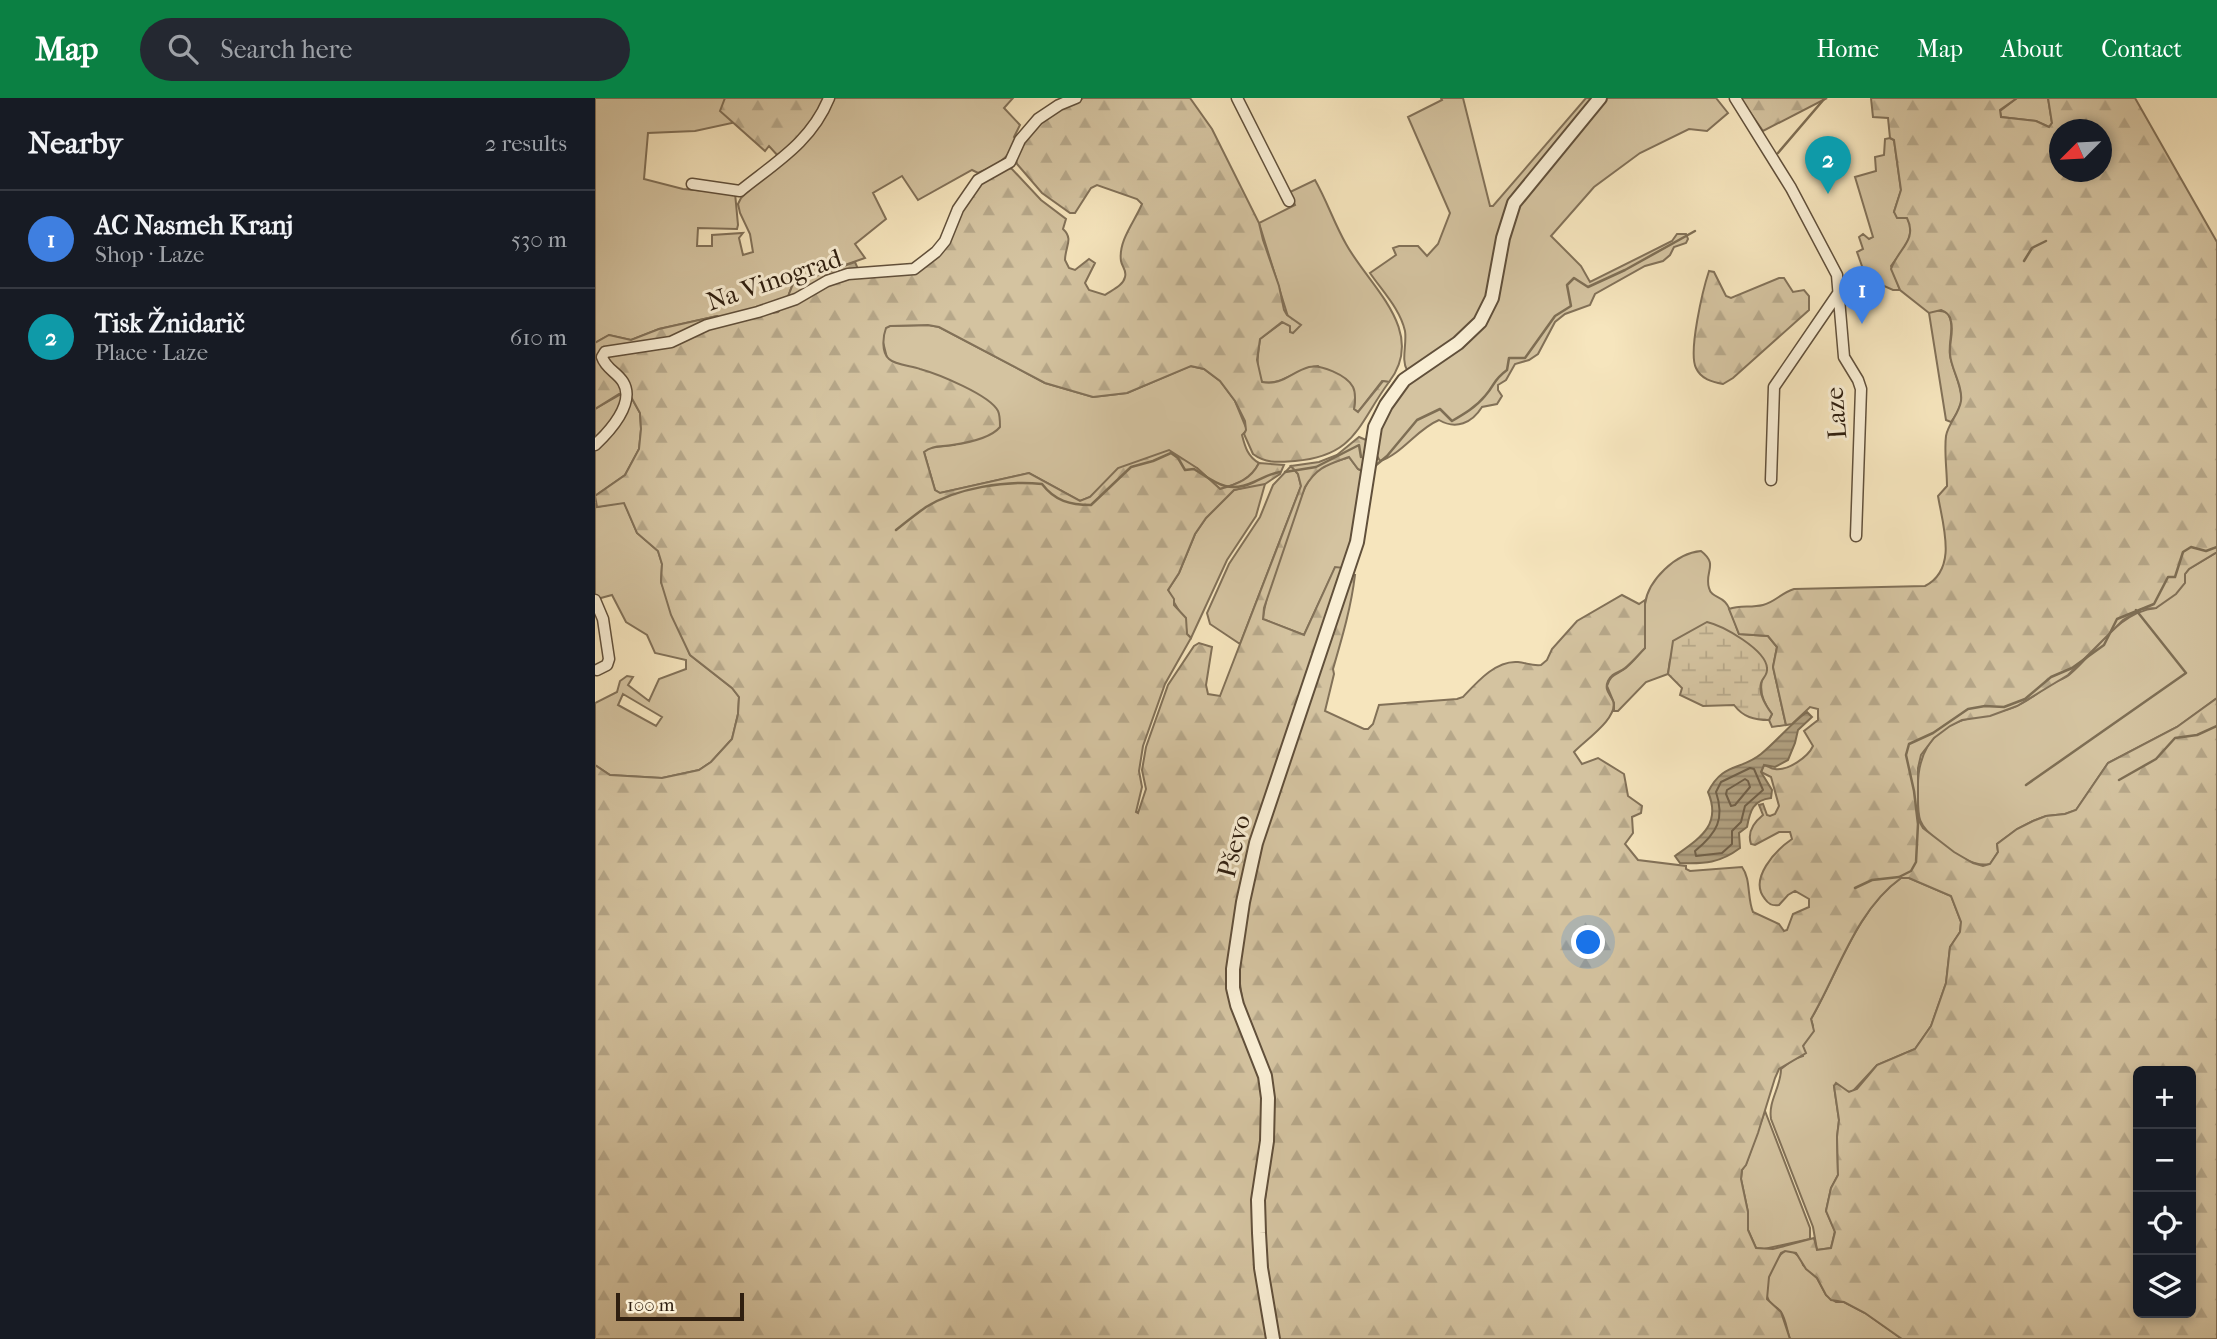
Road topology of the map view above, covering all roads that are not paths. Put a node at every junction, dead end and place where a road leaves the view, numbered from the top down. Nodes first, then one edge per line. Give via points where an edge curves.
1 (829, 98) edge
2 (1076, 98) edge
3 (1237, 98) edge
4 (1600, 98) edge
5 (1735, 98) edge
6 (692, 184) dead end
7 (1289, 201) dead end
8 (1839, 291) junction
9 (595, 445) edge
10 (1771, 480) dead end
11 (1856, 536) dead end
12 (595, 600) edge
13 (597, 670) dead end
14 (1273, 1339) edge

1 - 6 street via 821,118 797,147 740,191
2 - 9 street, Na Vinograd via 1038,119 1020,140 1010,162 978,180 958,209 946,241 914,269 848,274 796,299 707,325 671,342 605,352 603,362 626,388 619,418
3 - 7 street
4 - 14 street, Pševo via 1514,203 1492,298 1480,322 1458,344 1404,380 1375,427 1357,542 1256,843 1233,969 1235,996 1265,1076 1268,1098 1258,1200 1261,1268
5 - 8 street, Laze via 1791,188 1837,275
8 - 10 street, Laze via 1774,387
8 - 11 street, Laze via 1844,357 1861,389
12 - 13 street via 609,659

